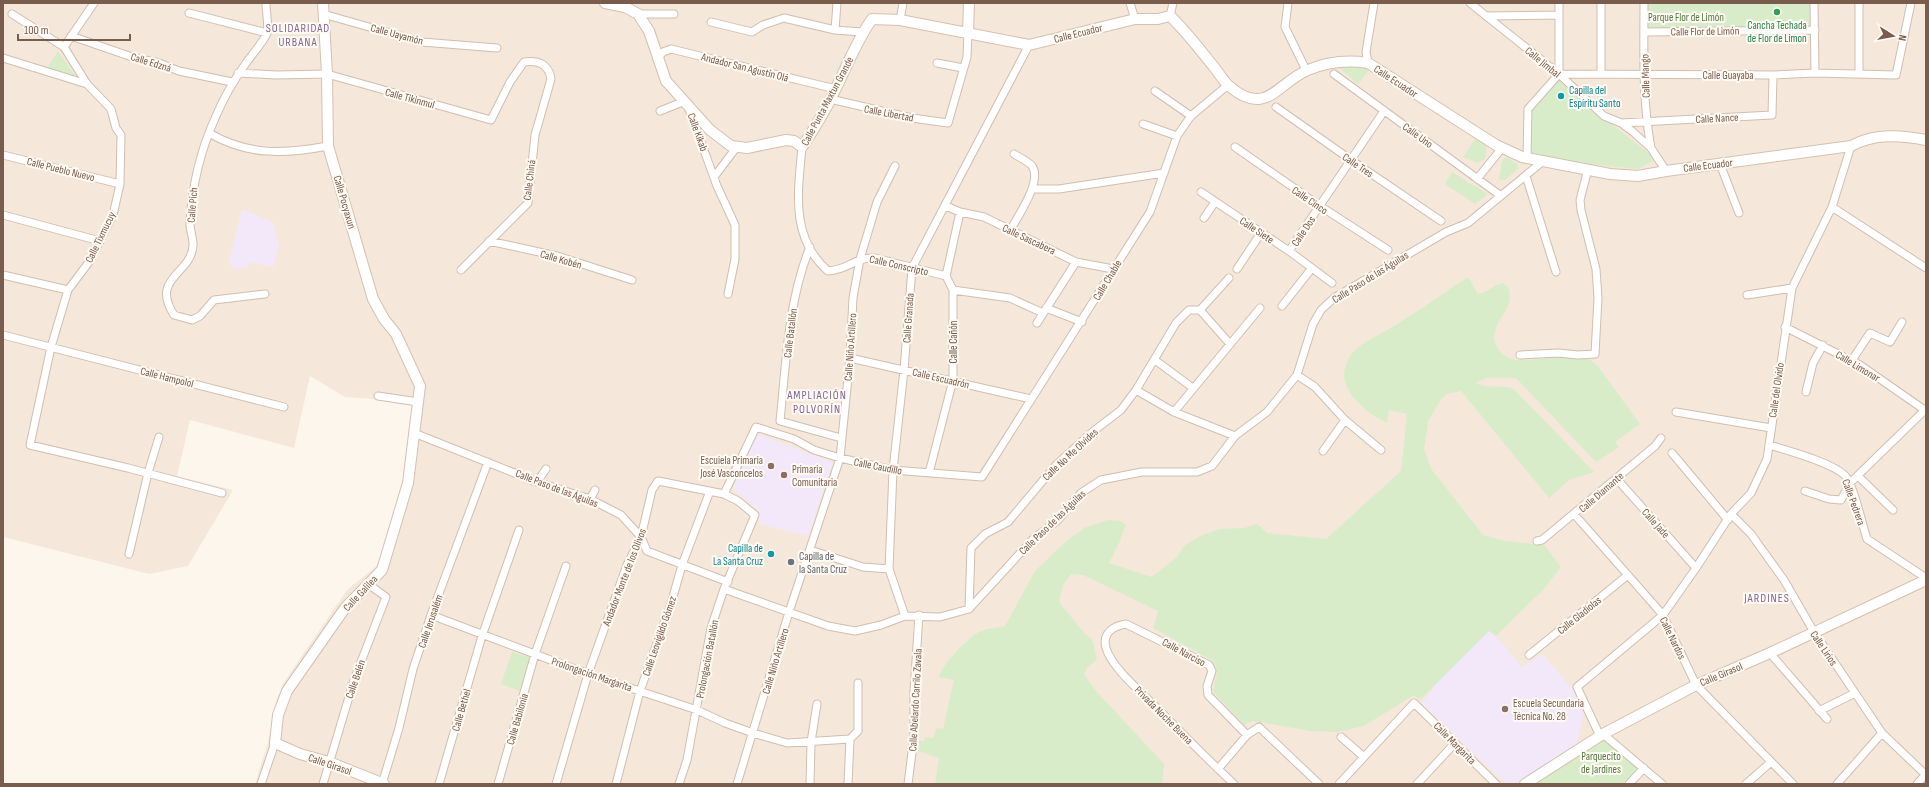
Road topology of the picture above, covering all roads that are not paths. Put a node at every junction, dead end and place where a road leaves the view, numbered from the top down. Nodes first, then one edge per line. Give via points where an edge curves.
1 (266, 3) edge
2 (323, 3) edge
3 (605, 3) edge
4 (837, 3) edge
5 (903, 3) edge
6 (969, 3) edge
7 (1130, 3) edge
8 (1173, 3) edge
9 (1288, 3) edge
10 (1374, 3) edge
11 (1470, 3) edge
12 (1559, 3) edge
13 (1601, 3) edge
14 (1644, 3) edge
15 (1814, 3) edge
16 (1859, 3) edge
17 (1911, 3) edge
18 (92, 4) edge
19 (189, 13) dead end
20 (12, 14) dead end
21 (323, 14) junction
22 (638, 14) junction
23 (674, 14) dead end
24 (1559, 15) junction
25 (1170, 16) junction
26 (1486, 16) junction
27 (872, 19) joint
28 (1135, 19) junction
29 (900, 20) junction
30 (711, 22) dead end
31 (835, 30) junction
32 (1815, 30) junction
33 (862, 32) junction
34 (968, 32) junction
35 (1644, 32) junction
36 (267, 34) junction
37 (71, 36) junction
38 (1029, 45) junction
39 (64, 47) junction
40 (497, 48) dead end
41 (3, 58) edge
42 (657, 59) junction
43 (937, 63) dead end
44 (1368, 63) junction
45 (547, 66) joint
46 (964, 68) junction
47 (1306, 70) junction
48 (238, 73) junction
49 (1815, 73) junction
50 (327, 74) junction
51 (1334, 74) dead end
52 (1559, 74) junction
53 (1601, 74) junction
54 (1644, 74) junction
55 (1859, 74) junction
56 (1773, 75) junction
57 (232, 82) junction
58 (87, 84) junction
59 (1228, 85) junction
60 (836, 89) junction
61 (1155, 91) dead end
62 (830, 99) junction
63 (686, 103) junction
64 (1276, 107) dead end
65 (660, 111) dead end
66 (1384, 111) junction
67 (1191, 116) junction
68 (1647, 122) junction
69 (1621, 123) junction
70 (1142, 124) dead end
71 (209, 133) junction
72 (1177, 136) junction
73 (1926, 140) edge
74 (328, 146) junction
75 (1851, 146) junction
76 (802, 147) junction
77 (1235, 147) dead end
78 (736, 148) junction
79 (1502, 148) junction
80 (1651, 148) junction
81 (1014, 154) dead end
82 (3, 155) edge
83 (1527, 158) junction
84 (1351, 160) junction
85 (1542, 162) junction
86 (1720, 164) junction
87 (895, 166) dead end
88 (1588, 169) junction
89 (1666, 171) junction
90 (1164, 173) junction
91 (1526, 176) junction
92 (714, 177) junction
93 (1477, 179) junction
94 (120, 184) junction
95 (1032, 189) junction
96 (1201, 192) dead end
97 (1501, 196) junction
98 (1215, 202) junction
99 (946, 206) junction
100 (1320, 206) junction
101 (1832, 207) junction
102 (960, 212) junction
103 (1739, 213) dead end
104 (3, 215) edge
105 (1204, 218) dead end
106 (1441, 220) dead end
107 (1010, 231) junction
108 (1261, 233) junction
109 (804, 235) joint
110 (100, 241) junction
111 (489, 241) junction
112 (810, 247) junction
113 (1388, 250) dead end
114 (1289, 251) junction
115 (860, 259) junction
116 (1076, 262) junction
117 (912, 268) junction
118 (1312, 268) junction
119 (1926, 268) edge
120 (1113, 269) junction
121 (1236, 269) dead end
122 (461, 270) dead end
123 (1556, 272) dead end
124 (3, 275) edge
125 (946, 276) junction
126 (1229, 278) dead end
127 (632, 280) dead end
128 (1332, 283) dead end
129 (1792, 288) junction
130 (68, 290) junction
131 (954, 290) junction
132 (265, 294) dead end
133 (728, 294) dead end
134 (1747, 295) dead end
135 (1282, 306) dead end
136 (1260, 308) dead end
137 (1200, 310) junction
138 (1044, 311) junction
139 (1082, 322) junction
140 (1902, 322) dead end
141 (1037, 323) dead end
142 (1785, 327) junction
143 (3, 335) edge
144 (1230, 344) junction
145 (1822, 346) junction
146 (51, 347) junction
147 (1520, 355) dead end
148 (850, 358) junction
149 (1155, 360) junction
150 (1852, 360) junction
151 (904, 370) junction
152 (1297, 375) junction
153 (953, 380) junction
154 (420, 386) joint
155 (1193, 388) junction
156 (1136, 390) junction
157 (1806, 392) dead end
158 (378, 396) dead end
159 (1031, 399) junction
160 (418, 402) junction
161 (284, 407) dead end
162 (1926, 410) edge
163 (1174, 412) junction
164 (1676, 412) dead end
165 (1345, 420) junction
166 (1771, 428) junction
167 (414, 433) junction
168 (1235, 436) junction
169 (159, 437) dead end
170 (841, 438) junction
171 (1661, 438) dead end
172 (1769, 445) junction
173 (1381, 450) dead end
174 (1323, 451) dead end
175 (1672, 453) dead end
176 (840, 458) junction
177 (488, 462) junction
178 (546, 469) dead end
179 (893, 470) junction
180 (148, 473) junction
181 (929, 473) junction
182 (1858, 476) junction
183 (982, 477) joint
184 (1616, 478) junction
185 (537, 482) junction
186 (1850, 483) junction
187 (595, 490) dead end
188 (1805, 490) dead end
189 (710, 491) junction
190 (222, 493) dead end
191 (724, 494) junction
192 (590, 499) junction
193 (1893, 510) dead end
194 (1574, 514) junction
195 (1730, 517) junction
196 (519, 530) dead end
197 (641, 537) junction
198 (1537, 542) dead end
199 (810, 550) junction
200 (129, 554) dead end
201 (682, 565) junction
202 (566, 566) dead end
203 (1696, 568) junction
204 (889, 569) junction
205 (1628, 575) junction
206 (1926, 579) edge
207 (728, 582) junction
208 (368, 584) junction
209 (724, 589) junction
210 (969, 608) junction
211 (789, 612) junction
212 (431, 615) junction
213 (920, 615) junction
214 (1663, 615) junction
215 (905, 616) junction
216 (1814, 632) junction
217 (482, 636) junction
218 (1105, 638) joint
219 (1770, 653) junction
220 (535, 654) junction
221 (1529, 655) dead end
222 (588, 674) junction
223 (858, 683) dead end
224 (1696, 685) junction
225 (640, 691) junction
226 (1855, 693) junction
227 (817, 704) dead end
228 (697, 710) junction
229 (1819, 711) junction
230 (1827, 720) dead end
231 (753, 733) junction
232 (1882, 733) junction
233 (1247, 735) junction
234 (1601, 735) junction
235 (1341, 737) dead end
236 (850, 739) junction
237 (812, 742) junction
238 (276, 743) junction
239 (1455, 743) junction
240 (1364, 756) junction
241 (330, 762) junction
242 (1771, 762) junction
243 (1644, 768) junction
244 (1218, 769) junction
245 (1926, 774) edge
246 (262, 784) edge
247 (323, 784) edge
248 (383, 784) edge
249 (439, 784) edge
250 (498, 784) edge
251 (556, 784) edge
252 (616, 784) edge
253 (679, 784) edge
254 (737, 784) edge
255 (810, 784) edge
256 (848, 784) edge
257 (908, 784) edge
258 (1234, 784) edge
259 (1319, 784) edge
260 (1339, 784) edge
261 (1417, 784) edge
262 (1496, 784) edge
263 (1525, 784) edge
264 (1629, 784) edge
265 (1662, 784) edge
266 (1746, 784) edge
267 (1793, 784) edge
268 (1837, 784) edge
269 (1917, 784) edge

1 - 36 street
2 - 21 street, Calle Pocyaxun
3 - 22 street via 625,7
4 - 31 street
5 - 29 street
6 - 34 street
7 - 28 street
8 - 25 street
9 - 47 street via 1285,27
10 - 44 street via 1366,52
11 - 26 street, Calle Jimbal
12 - 24 street
13 - 53 street
14 - 35 street, Calle Mango
15 - 32 street
16 - 55 street
17 - 55 street, Calle Guayaba via 1896,75
18 - 37 street
19 - 36 street
20 - 39 street
21 - 40 street, Calle Uayamón via 422,42
21 - 50 street, Calle Pocyaxun
22 - 23 street
22 - 42 street, Calle Kikab via 649,32
24 - 26 street
24 - 52 street
25 - 28 street, Calle Ecuador
25 - 59 street, Calle Ecuador
26 - 52 street, Calle Jimbal
27 - 29 street, Calle Ecuador
27 - 33 street, Calle Punta Maxtun Grande
28 - 38 street, Calle Ecuador
29 - 34 street, Calle Ecuador
30 - 31 street via 752,32 763,25 784,18
31 - 33 street
32 - 35 street, Calle Flor de Limón
32 - 49 street
33 - 60 street, Calle Punta Maxtun Grande
34 - 38 street, Calle Ecuador
34 - 46 street
35 - 54 street, Calle Mango
36 - 48 street, Calle Pich
37 - 39 street
37 - 57 street, Calle Edzná via 179,71
38 - 99 street, Calle Granada
39 - 58 street, Calle Tixmucuy
41 - 58 street
42 - 60 street, Andador San Agustín Olá via 663,52 671,49
42 - 63 street, Calle Kikab via 666,81
43 - 46 street
44 - 47 street, Calle Ecuador via 1351,60
44 - 79 street, Calle Ecuador
45 - 50 street, Calle Tikinmul via 535,60 524,62 510,82 491,120
45 - 111 street, Calle Chiná via 551,79 535,135 528,204
46 - 62 street, Calle Libertad via 948,123 912,118
47 - 59 street, Calle Ecuador via 1267,98 1256,99 1242,95
48 - 50 street, Calle Tikinmul
48 - 57 street, Calle Pich
49 - 55 street, Calle Guayaba
49 - 56 street, Calle Guayaba
50 - 74 street, Calle Pocyaxun
51 - 66 street, Calle Uno
52 - 53 street, Calle Guayaba
52 - 69 street, Calle Jimbal via 1604,116
52 - 83 street via 1528,109
53 - 54 street, Calle Guayaba
54 - 56 street, Calle Guayaba
54 - 68 street, Calle Mango
56 - 68 street, Calle Nance via 1772,115
57 - 71 street, Calle Pich
58 - 94 street, Calle Tixmucuy via 111,109 116,128 121,135
59 - 67 street, Calle Chable
60 - 62 street, Calle Punta Maxtun Grande
61 - 67 street
62 - 76 street, Calle Punta Maxtun Grande
63 - 65 street
63 - 78 street via 710,130
63 - 92 street, Calle Kikab
64 - 84 street, Calle Tres
66 - 84 street, Calle Dos
66 - 93 street, Calle Uno
67 - 72 street, Calle Chable
68 - 69 street, Calle Nance
68 - 80 street, Calle Mango
69 - 80 street, Calle Jimbal
70 - 72 street
71 - 74 street via 226,143 263,151 301,151
71 - 132 street, Calle Pich via 194,184 190,224 193,246 187,262 176,272 168,285 168,306 174,315 192,320 200,316 214,300
72 - 90 street, Calle Chable
73 - 75 street, Calle Ecuador via 1887,136 1864,139
74 - 154 street, Calle Pocyaxun via 373,299 396,334
75 - 86 street, Calle Ecuador
75 - 101 street, Calle del Olvido
76 - 78 street via 794,141 786,140
76 - 109 street, Calle Punta Maxtun Grande via 798,206 799,221
77 - 100 street, Calle Cinco
78 - 92 street
79 - 83 street, Calle Ecuador
79 - 93 street
80 - 89 street, Calle Jimbal
81 - 95 street via 1032,166 1036,176
82 - 94 street, Calle Pueblo Nuevo
83 - 85 street, Calle Ecuador
84 - 100 street, Calle Dos
84 - 106 street, Calle Tres
85 - 88 street, Calle Ecuador
85 - 91 street, Calle Paso de las Águilas
86 - 89 street, Calle Ecuador
86 - 103 street
87 - 115 street, Calle Niño Artillero via 877,202
88 - 89 street, Calle Ecuador via 1638,176
88 - 147 street via 1581,205 1596,269 1598,298 1595,354
90 - 95 street via 1059,189
90 - 120 street, Calle Chable via 1150,212
91 - 97 street, Calle Paso de las Águilas
91 - 123 street
92 - 133 street, Calle Kikab via 735,225 734,260
93 - 97 street, Calle Uno
94 - 110 street, Calle Tixmucuy via 112,215
95 - 107 street
96 - 98 street, Calle Siete
97 - 152 street, Calle Paso de las Águilas via 1468,222 1432,240 1334,298 1321,310 1314,324
98 - 105 street
98 - 108 street, Calle Siete
99 - 102 street, Calle Sascabera
99 - 117 street, Calle Granada
100 - 113 street, Calle Cinco
100 - 114 street, Calle Dos
101 - 119 street
101 - 129 street, Calle del Olvido
102 - 107 street, Calle Sascabera via 984,217
102 - 125 street
104 - 110 street
107 - 116 street, Calle Sascabera
108 - 114 street, Calle Siete
108 - 121 street
109 - 112 street, Calle Conscripto
110 - 130 street, Calle Tixmucuy
111 - 122 street, Calle Chiná
111 - 127 street, Calle Kobén via 557,256
112 - 115 street, Calle Conscripto via 820,264 828,271 840,271
112 - 170 street, Calle Batallón via 801,269 793,310 780,421
114 - 118 street, Calle Siete
115 - 117 street, Calle Conscripto via 875,258
115 - 148 street, Calle Niño Artillero via 853,298
116 - 120 street, Calle Sascabera
116 - 138 street
117 - 125 street, Calle Conscripto
117 - 151 street, Calle Granada
118 - 128 street, Calle Siete
118 - 135 street
120 - 139 street, Calle Chable
124 - 130 street
125 - 131 street
126 - 137 street
129 - 134 street
129 - 142 street, Calle del Olvido
130 - 146 street, Calle Tixmucuy
131 - 138 street via 1010,298
131 - 153 street, Calle Cañón
136 - 144 street
137 - 144 street
137 - 149 street, Calle No Me Olvides via 1189,310 1176,323
138 - 139 street
138 - 141 street
139 - 159 street, Calle Chable
140 - 150 street via 1890,342 1870,333
142 - 145 street, Calle Limonar
142 - 166 street, Calle del Olvido
143 - 146 street, Calle Hampolol
144 - 155 street
145 - 150 street, Calle Limonar
145 - 157 street via 1813,363
146 - 161 street, Calle Hampolol
146 - 180 street, Calle Tixmucuy via 30,445
148 - 151 street, Calle Escuadrón
148 - 170 street, Calle Niño Artillero
149 - 155 street
149 - 156 street, Calle No Me Olvides
150 - 162 street, Calle Limonar
151 - 153 street, Calle Escuadrón
151 - 179 street, Calle Granada
152 - 165 street via 1315,387
152 - 168 street, Calle Paso de las Águilas via 1267,412
153 - 159 street, Calle Escuadrón
153 - 181 street, Calle Cañón
154 - 160 street, Calle Galilea
155 - 163 street
156 - 163 street
156 - 210 street, Calle No Me Olvides via 1121,410 1056,465 1008,522 985,534 971,548
158 - 160 street
159 - 183 street, Calle Chable
160 - 167 street, Calle Galilea
162 - 182 street
163 - 168 street
164 - 166 street
165 - 173 street
165 - 174 street
166 - 172 street, Calle del Olvido
167 - 177 street, Calle Paso de las Águilas
167 - 208 street, Calle Galilea via 408,483 393,534 382,570
168 - 210 street, Calle Paso de las Águilas via 1212,466 1198,472 1157,472 1101,480 1081,493 1057,521 1034,538
169 - 180 street
170 - 176 street, Calle Niño Artillero
171 - 184 street, Calle Diamante via 1656,446
172 - 186 street, Calle Pedrera via 1817,460 1843,474
172 - 195 street, Calle del Olvido via 1767,459 1751,494
175 - 195 street, Calle Lirios
176 - 179 street, Calle Caudillo
176 - 191 street, Calle Caudillo via 756,427
176 - 199 street, Calle Niño Artillero
177 - 185 street, Calle Paso de las Águilas
177 - 212 street, Calle Jerusalém
178 - 185 street
179 - 181 street, Calle Caudillo
179 - 204 street, Calle Granada
180 - 190 street
180 - 200 street
181 - 183 street, Calle Caudillo
182 - 186 street
182 - 193 street
184 - 194 street, Calle Diamante
184 - 203 street, Calle Jade
185 - 192 street, Calle Paso de las Águilas
186 - 188 street via 1841,500 1829,499
186 - 206 street, Calle Pedrera via 1867,539
187 - 192 street
189 - 191 street
189 - 197 street, Andador Monte de los Olivos via 658,481 652,490
189 - 201 street, Calle Leovigildo Gómez
191 - 207 street, Prolongación Batallón via 755,514
192 - 197 street, Calle Paso de las Águilas via 621,515
194 - 198 street, Calle Diamante
194 - 205 street, Calle Nardos
195 - 203 street, Calle del Olvido
195 - 216 street, Calle Lirios via 1751,534 1784,580
196 - 217 street, Calle Bethel
197 - 201 street, Calle Paso de las Águilas via 647,551
197 - 222 street, Andador Monte de los Olivos via 627,565
199 - 204 street via 863,567
199 - 211 street, Calle Niño Artillero
201 - 207 street, Calle Paso de las Águilas
201 - 225 street, Calle Leovigildo Gómez
202 - 220 street, Calle Babilonia
203 - 214 street, Calle del Olvido
204 - 215 street, Calle Granada
205 - 214 street, Calle Nardos
205 - 221 street, Calle Gladiolas
206 - 216 street, Calle Girasol
207 - 209 street, Prolongación Batallón
208 - 238 street, Calle Galilea via 345,608 287,691 278,715
208 - 241 street, Calle Belén via 386,597 354,680
209 - 211 street, Calle Paso de las Águilas
209 - 228 street, Prolongación Batallón via 711,628
210 - 213 street, Calle Paso de las Águilas via 940,617
211 - 215 street, Calle Paso de las Águilas via 828,626 855,631
211 - 231 street, Calle Niño Artillero
212 - 217 street, Prolongación Margarita
212 - 248 street, Calle Jerusalém via 413,669
213 - 215 street, Calle Paso de las Águilas
213 - 257 street, Calle Abelardo Carrilo Zavala via 914,691 914,737
214 - 224 street, Calle Nardos
214 - 234 street, Calle del Olvido via 1577,687
216 - 219 street, Calle Girasol
216 - 226 street, Calle Lirios
217 - 220 street, Prolongación Margarita
217 - 249 street, Calle Bethel
218 - 233 street, Calle Narciso via 1110,630 1126,624 1209,665 1212,671 1207,686 1208,695
218 - 244 street, Privada Noche Buena via 1106,648 1125,675
219 - 224 street, Calle Girasol
219 - 229 street
220 - 222 street, Prolongación Margarita
220 - 250 street, Calle Babilonia
222 - 225 street, Prolongación Margarita
222 - 251 street, Andador Monte de los Olivos
223 - 236 street via 858,731
224 - 234 street, Calle Girasol
224 - 242 street, Calle Nardos
225 - 228 street, Prolongación Margarita
225 - 252 street, Calle Leovigildo Gómez
226 - 229 street
226 - 232 street, Calle Lirios
227 - 237 street
228 - 231 street, Prolongación Margarita
228 - 253 street, Prolongación Batallón via 687,760
229 - 230 street
231 - 237 street via 787,743
231 - 254 street, Calle Niño Artillero
232 - 245 street, Calle Lirios
232 - 268 street
233 - 244 street
233 - 259 street via 1258,727
234 - 243 street
234 - 263 street, Calle Girasol
235 - 240 street
236 - 237 street
236 - 256 street
237 - 255 street
238 - 241 street, Calle Girasol via 300,754
238 - 246 street, Calle Galilea
239 - 240 street, Calle Margarita via 1414,703
239 - 261 street
239 - 262 street, Calle Margarita
240 - 260 street
241 - 247 street, Calle Belén
241 - 248 street, Calle Girasol
242 - 266 street
242 - 267 street, Calle Nardos
243 - 264 street
243 - 265 street
244 - 258 street, Privada Noche Buena
245 - 269 street

